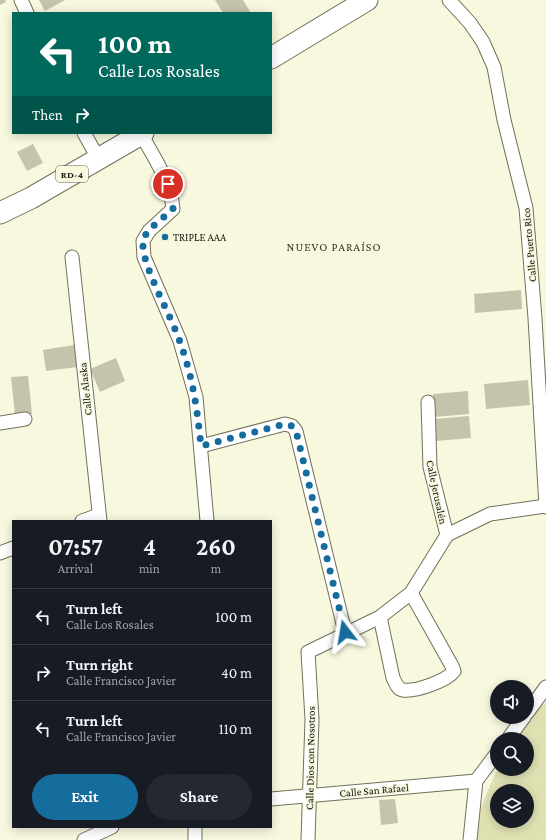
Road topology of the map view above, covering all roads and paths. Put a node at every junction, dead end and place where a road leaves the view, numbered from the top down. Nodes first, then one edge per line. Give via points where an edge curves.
1 (21, 0) edge
2 (367, 0) edge
3 (449, 0) edge
4 (27, 12) edge
5 (272, 57) edge
6 (85, 134) edge
7 (140, 134) edge
8 (143, 134) edge
9 (98, 158) junction
10 (0, 213) edge
11 (72, 257) dead end
12 (428, 402) dead end
13 (25, 419) dead end
14 (0, 423) edge
15 (201, 446) junction
16 (546, 507) edge
17 (100, 518) edge
18 (88, 520) edge
19 (207, 520) edge
20 (446, 535) junction
21 (12, 548) edge
22 (0, 554) edge
23 (411, 593) junction
24 (380, 617) junction
25 (345, 632) junction
26 (546, 687) edge
27 (534, 703) edge
28 (490, 762) edge
29 (476, 781) junction
30 (310, 797) junction
31 (272, 799) edge
32 (110, 828) edge
33 (195, 828) edge
34 (84, 840) edge
35 (195, 840) edge
36 (308, 840) edge
37 (470, 840) edge

1 - 4 street
2 - 5 main road
3 - 16 street, Calle Puerto Rico via 483,42 494,67 526,208
6 - 9 street
7 - 9 main road, RD-4
8 - 15 street via 168,184 173,209 149,231 143,241 144,257 180,341 196,397
9 - 10 main road, RD-4 via 31,198
11 - 17 street, Calle Alaska
12 - 20 street, Calle Jerusalén via 430,467
13 - 14 street
15 - 19 street
15 - 25 street via 285,424 292,426 296,431
16 - 20 street via 490,514
17 - 18 street
20 - 23 street
21 - 22 street
23 - 24 street
23 - 24 street via 452,666 454,671 450,677 431,685 403,690 397,687
24 - 25 street
25 - 30 street, Calle Dios con Nosotros via 308,652 312,719
26 - 27 street
28 - 29 street
29 - 30 street, Calle San Rafael
29 - 37 street
30 - 31 street, Calle San Rafael
30 - 36 street, Calle Dios con Nosotros
32 - 34 street
33 - 35 street

